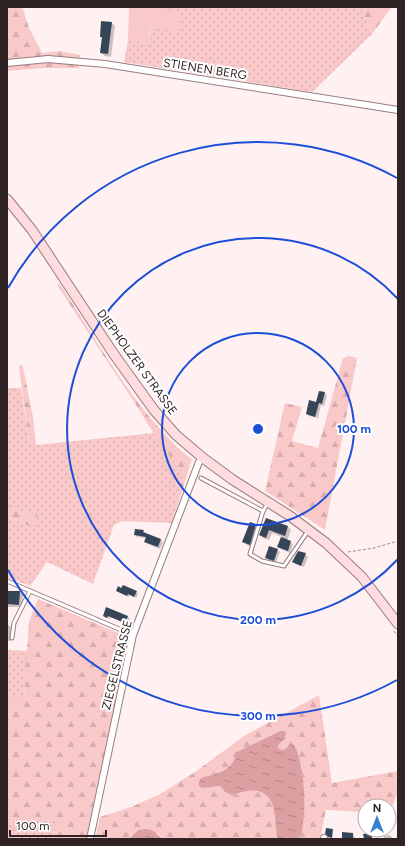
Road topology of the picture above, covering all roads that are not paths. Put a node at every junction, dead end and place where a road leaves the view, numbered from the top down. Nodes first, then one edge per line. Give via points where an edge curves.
1 (7, 63) edge
2 (398, 110) edge
3 (7, 199) edge
4 (203, 458) junction
5 (201, 478) dead end
6 (265, 507) junction
7 (309, 529) junction
8 (7, 581) edge
9 (30, 591) junction
10 (398, 624) edge
11 (133, 635) junction
12 (12, 638) dead end
13 (90, 839) edge

1 - 2 street, STIENEN BERG via 48,59 105,64
3 - 4 main road, DIEPHOLZER STRASSE via 32,230 154,410
4 - 6 main road, DIEPHOLZER STRASSE
4 - 11 street, ZIEGELSTRASSE via 199,462
5 - 6 lane
6 - 7 main road, DIEPHOLZER STRASSE
6 - 7 lane via 250,554 262,562 284,566
7 - 10 main road, DIEPHOLZER STRASSE via 341,556 370,587
8 - 9 lane
9 - 11 lane
9 - 12 lane via 14,623
11 - 13 street, ZIEGELSTRASSE

